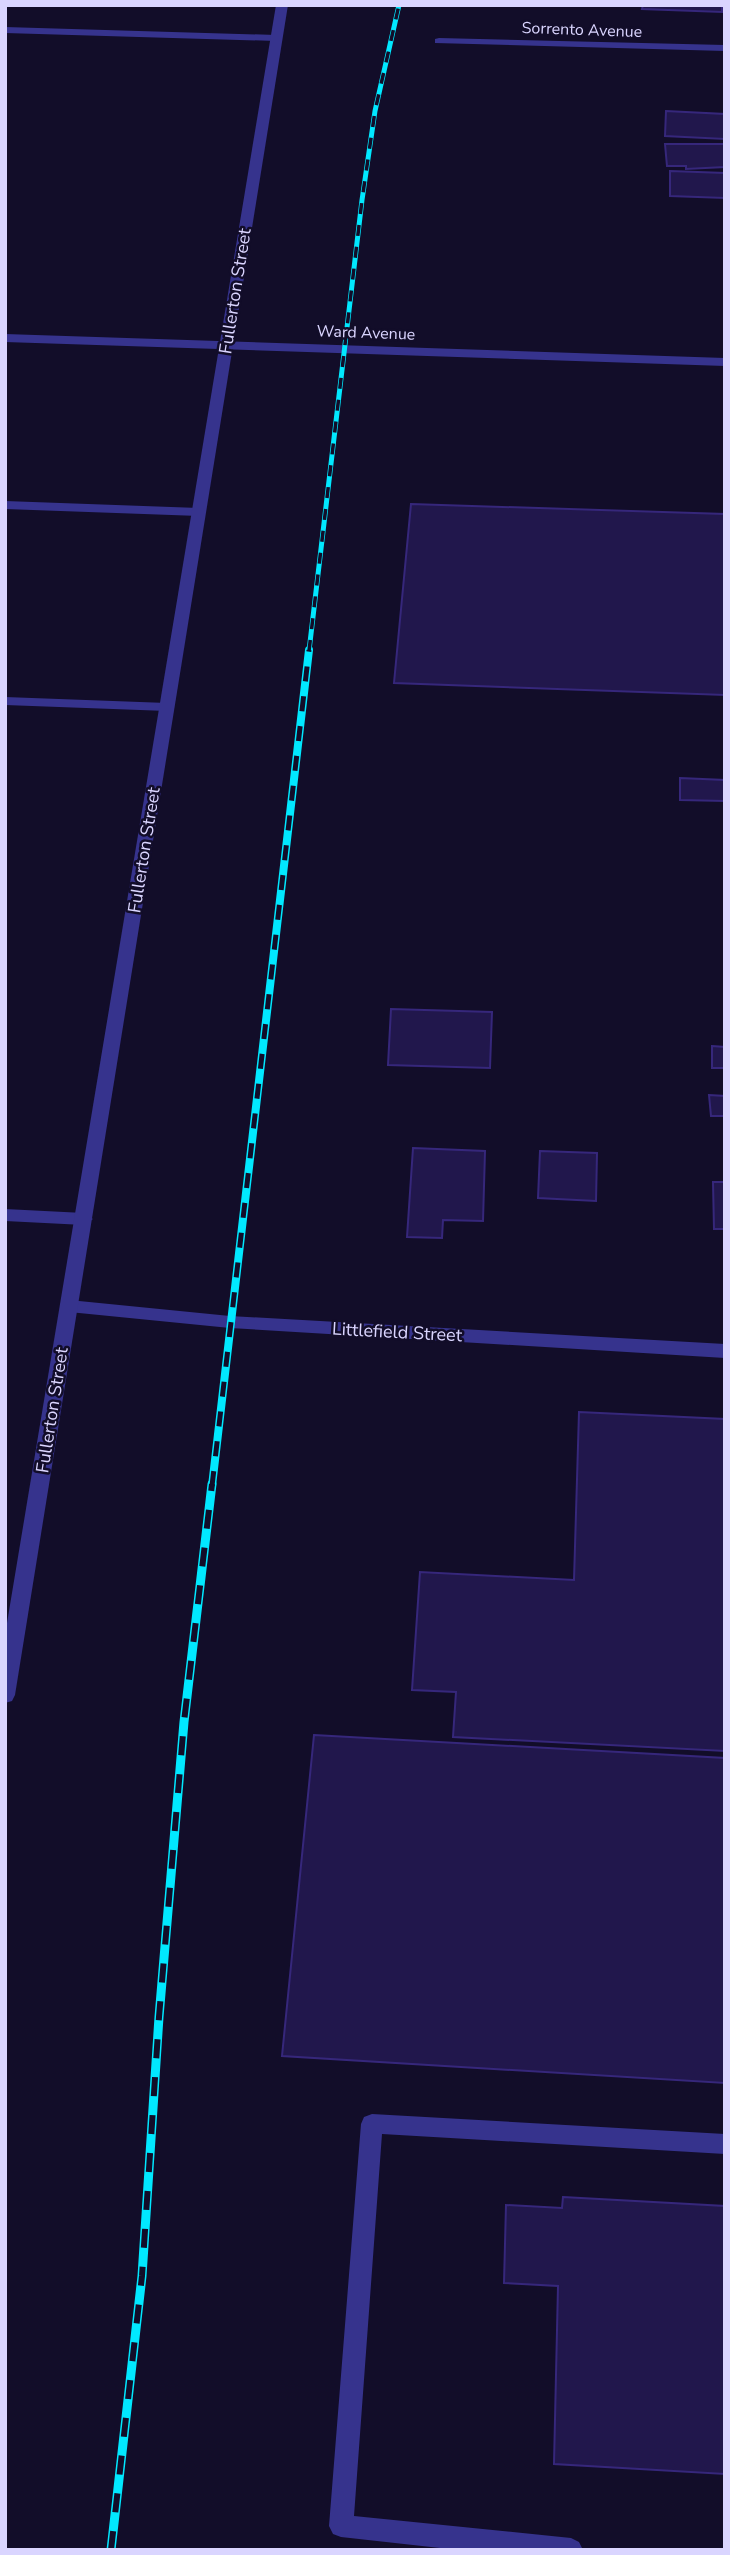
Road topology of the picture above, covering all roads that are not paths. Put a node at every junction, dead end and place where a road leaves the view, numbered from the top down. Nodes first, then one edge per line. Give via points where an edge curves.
1 (282, 5) edge
2 (5, 30) edge
3 (276, 38) junction
4 (439, 41) dead end
5 (725, 48) edge
6 (5, 338) edge
7 (227, 345) junction
8 (725, 362) edge
9 (5, 505) edge
10 (199, 512) junction
11 (5, 701) edge
12 (167, 707) junction
13 (5, 1215) edge
14 (84, 1219) junction
15 (69, 1306) junction
16 (725, 1351) edge
17 (5, 1695) edge
18 (725, 2144) edge
19 (571, 2550) edge

1 - 3 street, Fullerton Street
2 - 3 street
3 - 7 street, Fullerton Street
4 - 5 street, Sorrento Avenue
6 - 7 street, Ward Avenue
7 - 8 street, Ward Avenue
7 - 10 street, Fullerton Street
9 - 10 street
10 - 12 street, Fullerton Street
11 - 12 street
12 - 14 street, Fullerton Street
13 - 14 street
14 - 15 street, Fullerton Street
15 - 16 street, Littlefield Street via 230,1322
15 - 17 street, Fullerton Street
18 - 19 street via 372,2124 341,2526

